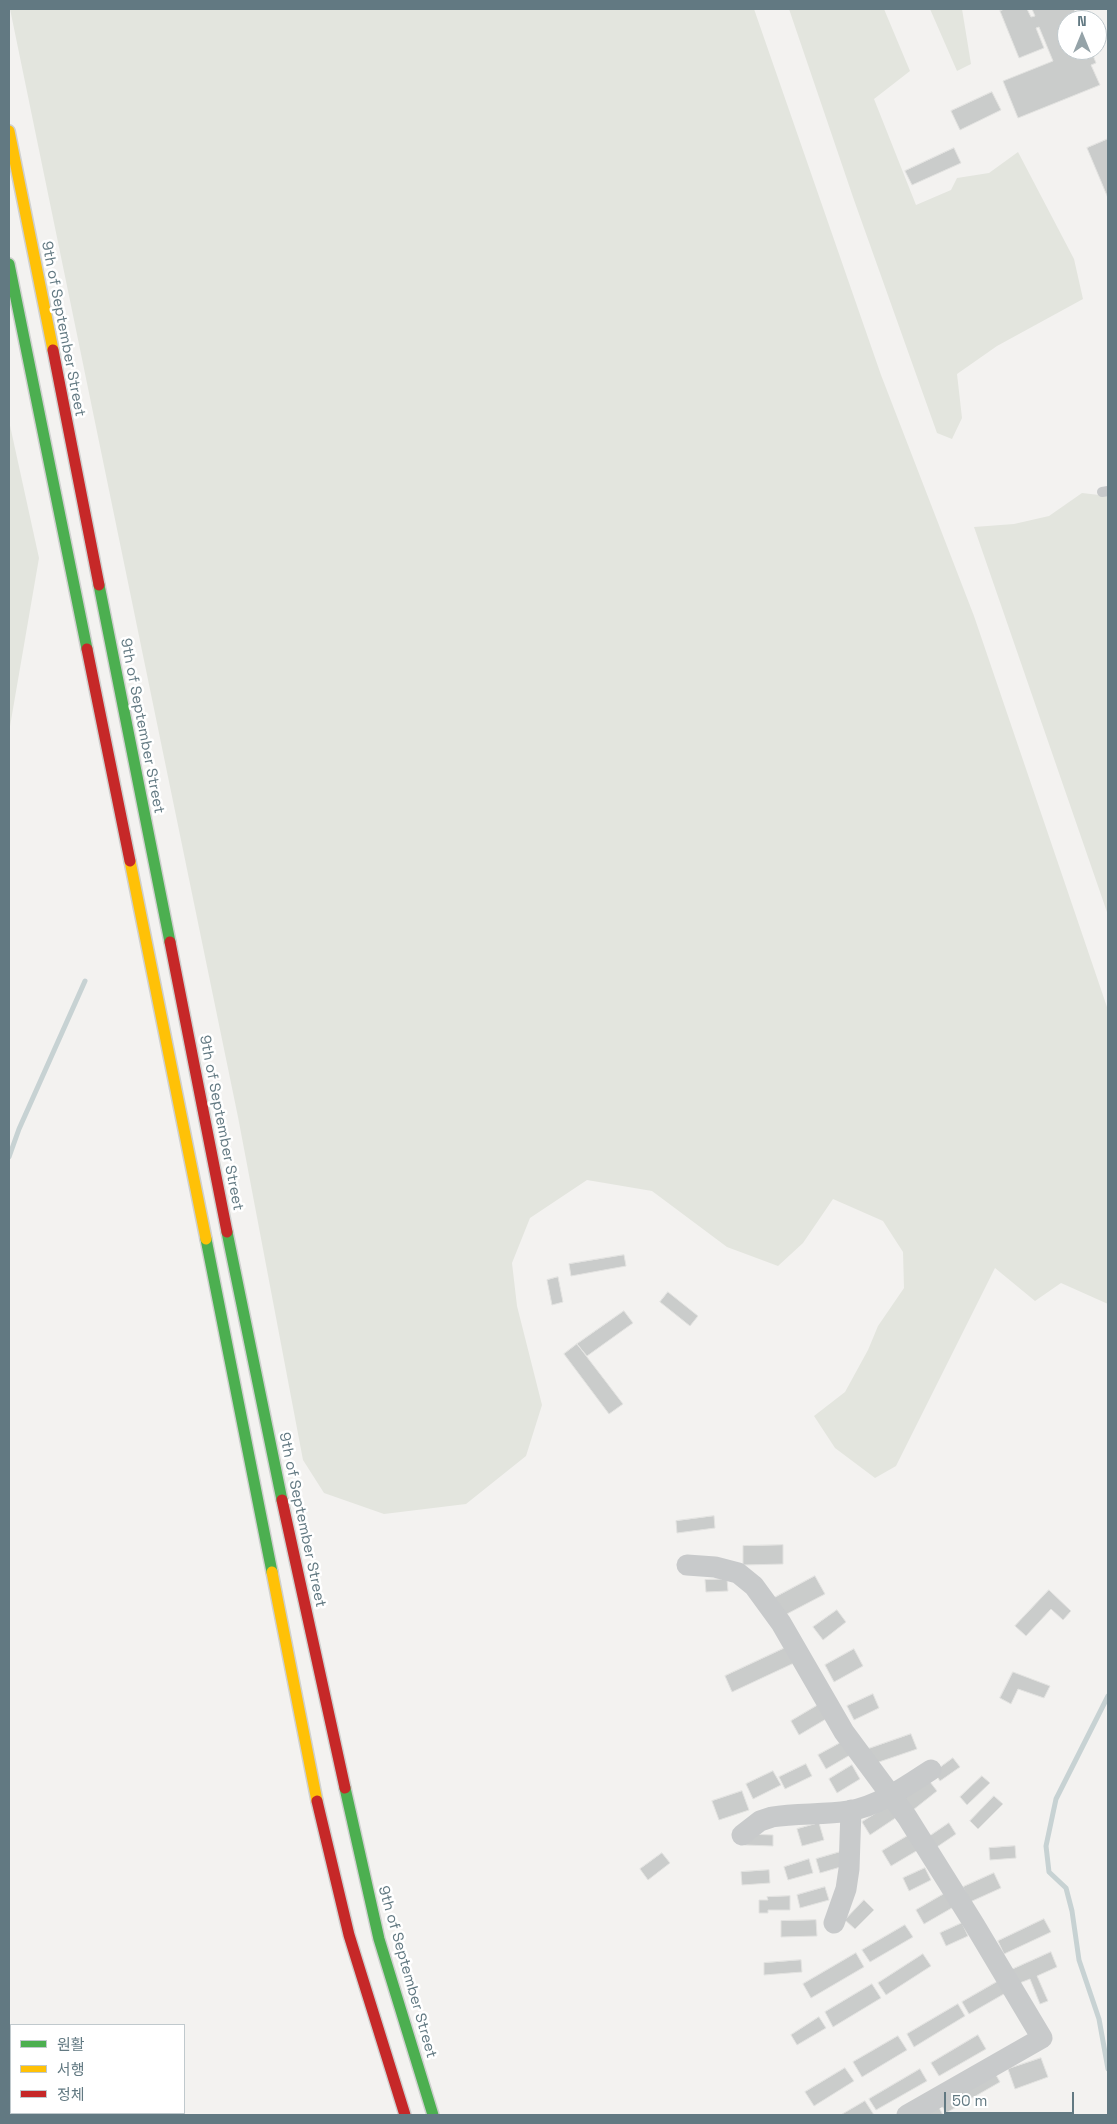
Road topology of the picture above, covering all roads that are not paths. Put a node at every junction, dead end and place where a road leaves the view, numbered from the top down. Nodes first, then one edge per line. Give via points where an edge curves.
1 (9, 131) edge
2 (9, 264) edge
3 (687, 1565) dead end
4 (931, 1770) dead end
5 (891, 1796) junction
6 (851, 1810) junction
7 (742, 1835) dead end
8 (834, 1923) dead end
9 (405, 2115) edge
10 (433, 2115) edge
11 (907, 2115) edge

1 - 10 highway, 9th of September Street via 254,1366 326,1706 379,1938
2 - 9 highway via 233,1370 308,1763 349,1935
3 - 5 street via 715,1567 738,1574 754,1586 781,1623 844,1732
4 - 5 street
5 - 6 street
5 - 11 street via 969,1916 1042,2038
6 - 7 street via 772,1817 760,1821
6 - 8 street via 846,1889

